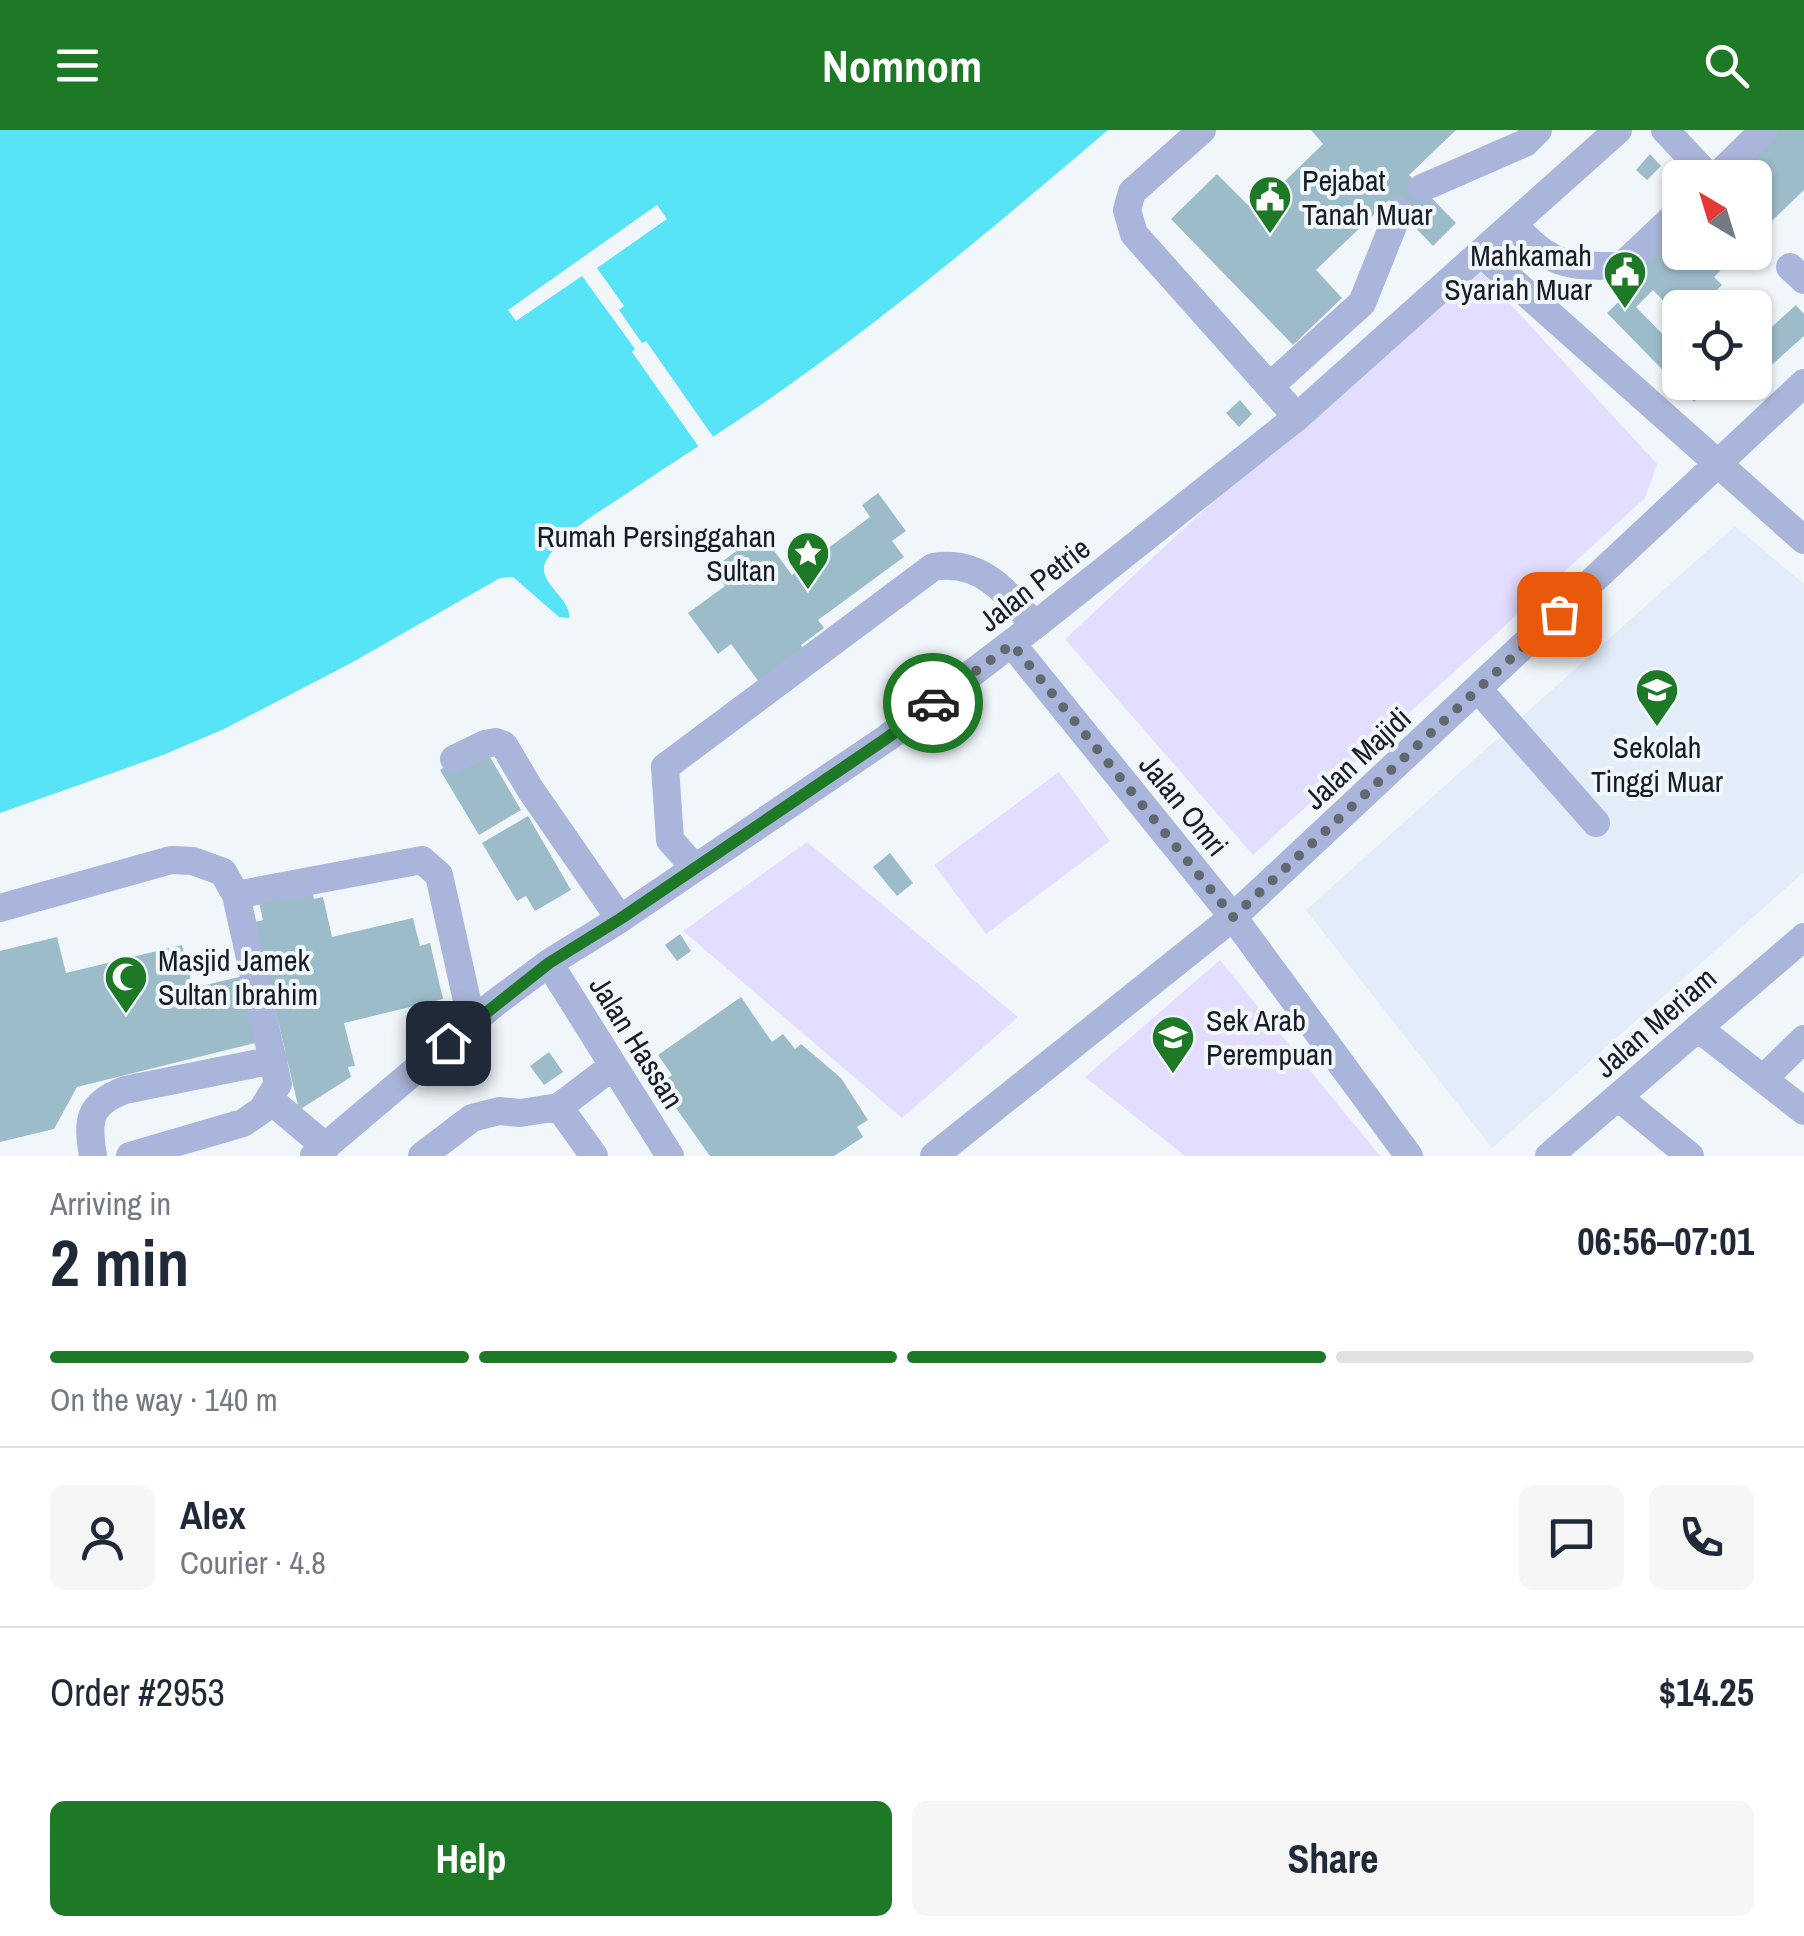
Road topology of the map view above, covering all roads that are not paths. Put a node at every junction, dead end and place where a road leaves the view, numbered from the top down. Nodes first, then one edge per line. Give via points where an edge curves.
1 (1202, 130) edge
2 (1538, 130) edge
3 (1618, 130) edge
4 (1665, 130) edge
5 (1764, 130) edge
6 (1694, 160) edge
7 (1732, 160) edge
8 (1422, 188) dead end
9 (1399, 211) dead end
10 (1514, 225) junction
11 (1662, 228) edge
12 (1482, 254) junction
13 (1804, 383) edge
14 (1270, 386) junction
15 (1298, 417) junction
16 (1721, 464) junction
17 (1804, 540) edge
18 (1023, 635) junction
19 (1478, 689) junction
20 (454, 759) dead end
21 (1596, 823) dead end
22 (695, 868) junction
23 (236, 894) junction
24 (0, 908) edge
25 (1233, 917) junction
26 (620, 919) junction
27 (1804, 937) edge
28 (549, 963) junction
29 (472, 1023) junction
30 (1698, 1028) junction
31 (1804, 1039) edge
32 (274, 1060) junction
33 (613, 1066) junction
34 (1763, 1079) junction
35 (1618, 1097) junction
36 (269, 1099) junction
37 (560, 1107) junction
38 (1804, 1111) edge
39 (190, 1146) edge
40 (320, 1151) edge
41 (93, 1156) edge
42 (130, 1156) edge
43 (422, 1156) edge
44 (594, 1156) edge
45 (670, 1156) edge
46 (934, 1156) edge
47 (1409, 1156) edge
48 (1549, 1156) edge
49 (1690, 1156) edge

1 - 14 street via 1132,192 1127,210 1134,234
2 - 8 street via 1526,143
3 - 10 street, Jalan Petrie
4 - 6 street
5 - 7 street
9 - 14 street via 1362,303
10 - 11 street via 1538,252 1573,266 1622,266
10 - 12 street, Jalan Petrie
12 - 15 street, Jalan Petrie
12 - 16 street
13 - 16 street, Jalan Majidi
14 - 15 street
15 - 18 street, Jalan Petrie
16 - 17 street
16 - 19 street, Jalan Majidi
18 - 22 street, Jalan Petrie via 887,738
18 - 22 street, Jalan Omri via 1007,590 951,564 933,567 665,767 670,840
18 - 25 street, Jalan Omri
19 - 21 street
19 - 25 street, Jalan Majidi
20 - 26 street via 484,744 504,745
22 - 26 street, Jalan Petrie
23 - 24 street via 224,872 171,860
23 - 29 street via 422,860 439,876
23 - 32 street
25 - 46 street, Jalan Majidi
25 - 47 street, Jalan Omri
26 - 28 street, Jalan Petrie
27 - 30 street, Jalan Meriam
28 - 29 street, Jalan Petrie
28 - 33 street, Jalan Hassan
29 - 40 street, Jalan Petrie
30 - 34 street
30 - 35 street, Jalan Meriam
31 - 34 street
32 - 36 street via 278,1084
32 - 41 street via 105,1098 88,1129
33 - 37 street
33 - 45 street, Jalan Hassan
34 - 38 street
35 - 48 street, Jalan Meriam
35 - 49 street
36 - 39 street via 243,1122
36 - 40 street
37 - 43 street via 472,1118
37 - 44 street
39 - 42 street

